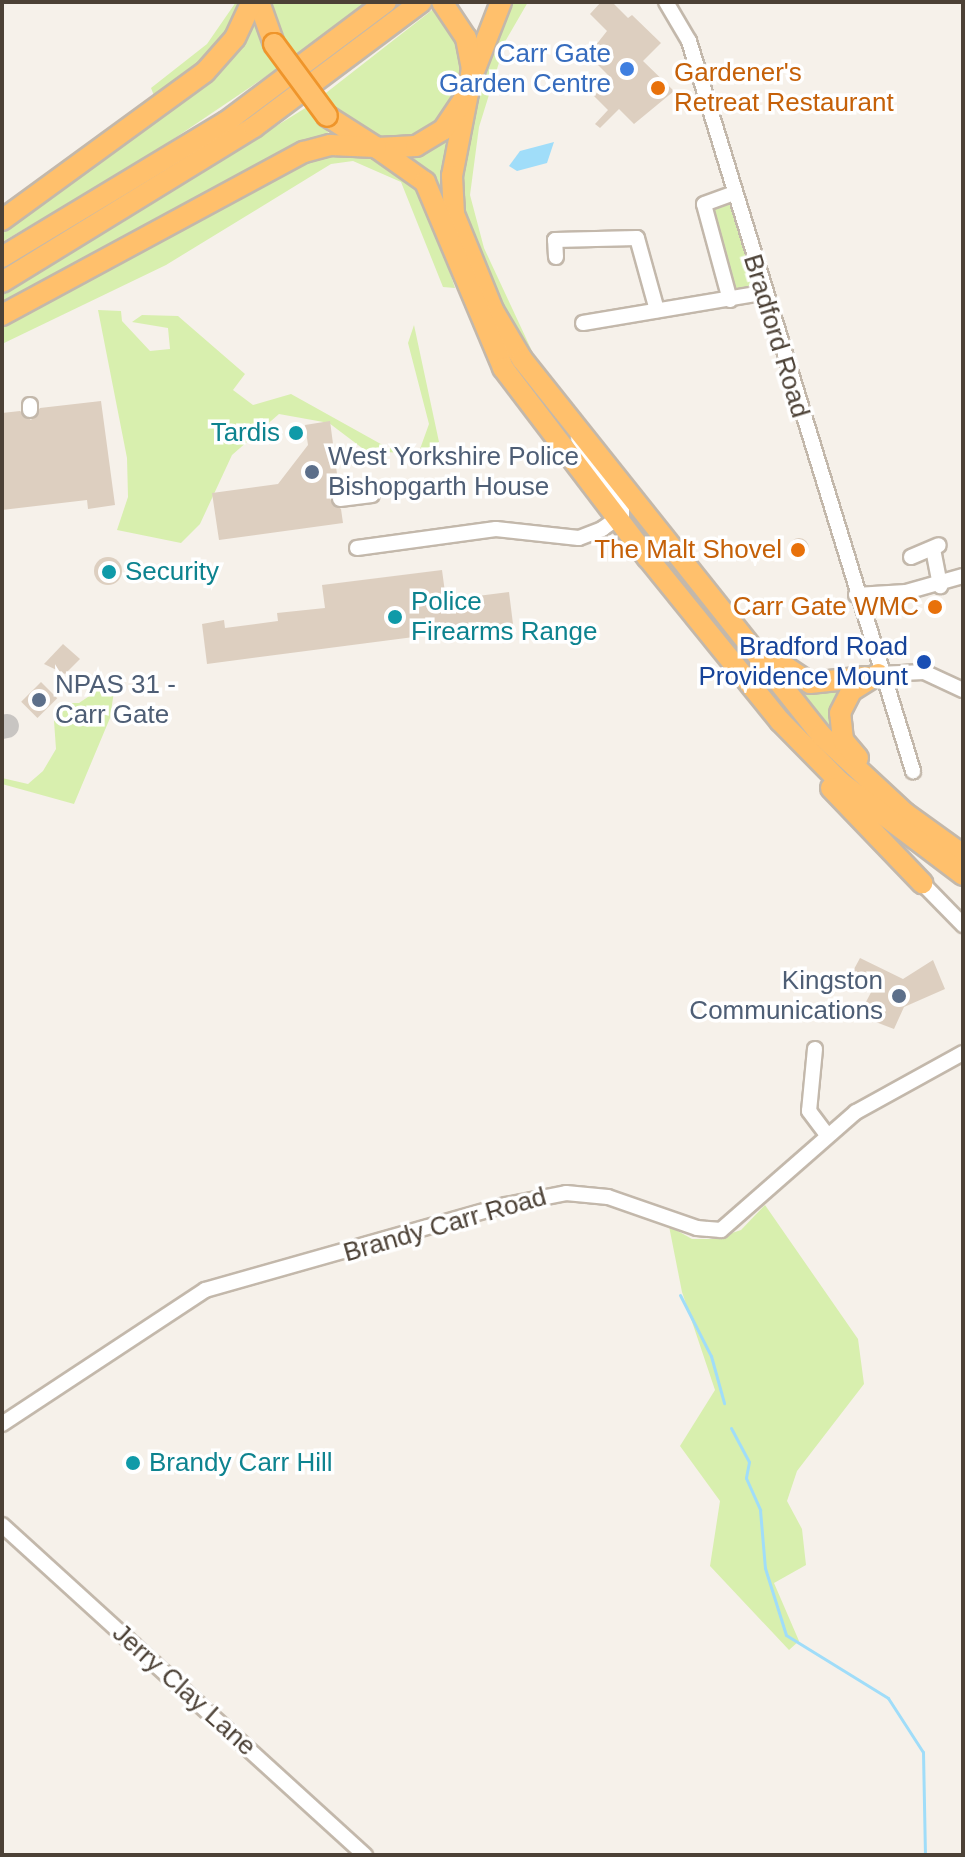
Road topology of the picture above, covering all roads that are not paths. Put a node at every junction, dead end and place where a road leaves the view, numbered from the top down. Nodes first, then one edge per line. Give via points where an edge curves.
1 (252, 2) edge
2 (259, 2) edge
3 (386, 2) edge
4 (421, 2) edge
5 (501, 2) edge
6 (666, 2) edge
7 (449, 10) edge
8 (470, 88) junction
9 (377, 148) junction
10 (732, 194) junction
11 (2, 220) edge
12 (2, 257) edge
13 (556, 257) dead end
14 (2, 282) edge
15 (763, 293) junction
16 (730, 300) junction
17 (657, 310) junction
18 (2, 315) edge
19 (583, 323) dead end
20 (576, 434) junction
21 (372, 495) dead end
22 (598, 496) junction
23 (340, 499) dead end
24 (617, 520) junction
25 (595, 532) junction
26 (357, 548) dead end
27 (911, 557) dead end
28 (963, 576) edge
29 (940, 586) junction
30 (856, 595) junction
31 (728, 621) junction
32 (878, 674) junction
33 (963, 690) edge
34 (780, 721) junction
35 (913, 771) dead end
36 (963, 852) edge
37 (963, 875) edge
38 (922, 883) joint
39 (963, 925) edge
40 (815, 1049) dead end
41 (963, 1053) edge
42 (827, 1135) junction
43 (2, 1424) edge
44 (2, 1525) edge
45 (365, 1855) edge

1 - 11 highway via 235,38 205,72
2 - 9 highway, bridge via 274,44 327,116
3 - 12 highway via 226,122
4 - 14 highway via 242,135
5 - 8 highway
6 - 10 street, Bradford Road via 689,41
7 - 8 highway via 469,46
8 - 9 highway via 449,125 431,139
8 - 20 highway via 452,176 457,225 493,310
9 - 18 highway via 330,145 304,152
9 - 22 highway via 425,182 503,368
10 - 15 street, Bradford Road
10 - 16 street via 704,204
13 - 17 street via 555,240 637,238
15 - 16 street
15 - 30 street, Bradford Road
16 - 17 street
17 - 19 street
20 - 24 street via 617,495 622,515
20 - 31 highway
21 - 23 street
22 - 24 highway
22 - 25 street
24 - 25 street
24 - 34 highway
25 - 26 street via 579,538 496,529
27 - 29 street via 936,547
28 - 29 street
29 - 30 street
30 - 32 street, Bradford Road
31 - 32 highway via 799,679 832,685
31 - 36 highway via 845,759
32 - 33 street via 924,672
32 - 35 street, Bradford Road
32 - 36 highway via 846,697 840,713 843,740 889,790
34 - 37 highway via 897,831
34 - 38 highway via 808,763
38 - 39 street
40 - 42 street via 809,1111
41 - 42 street, Brandy Carr Road via 856,1112
42 - 43 street, Brandy Carr Road via 721,1230 697,1228 641,1204 566,1193 205,1290
44 - 45 street, Jerry Clay Lane

